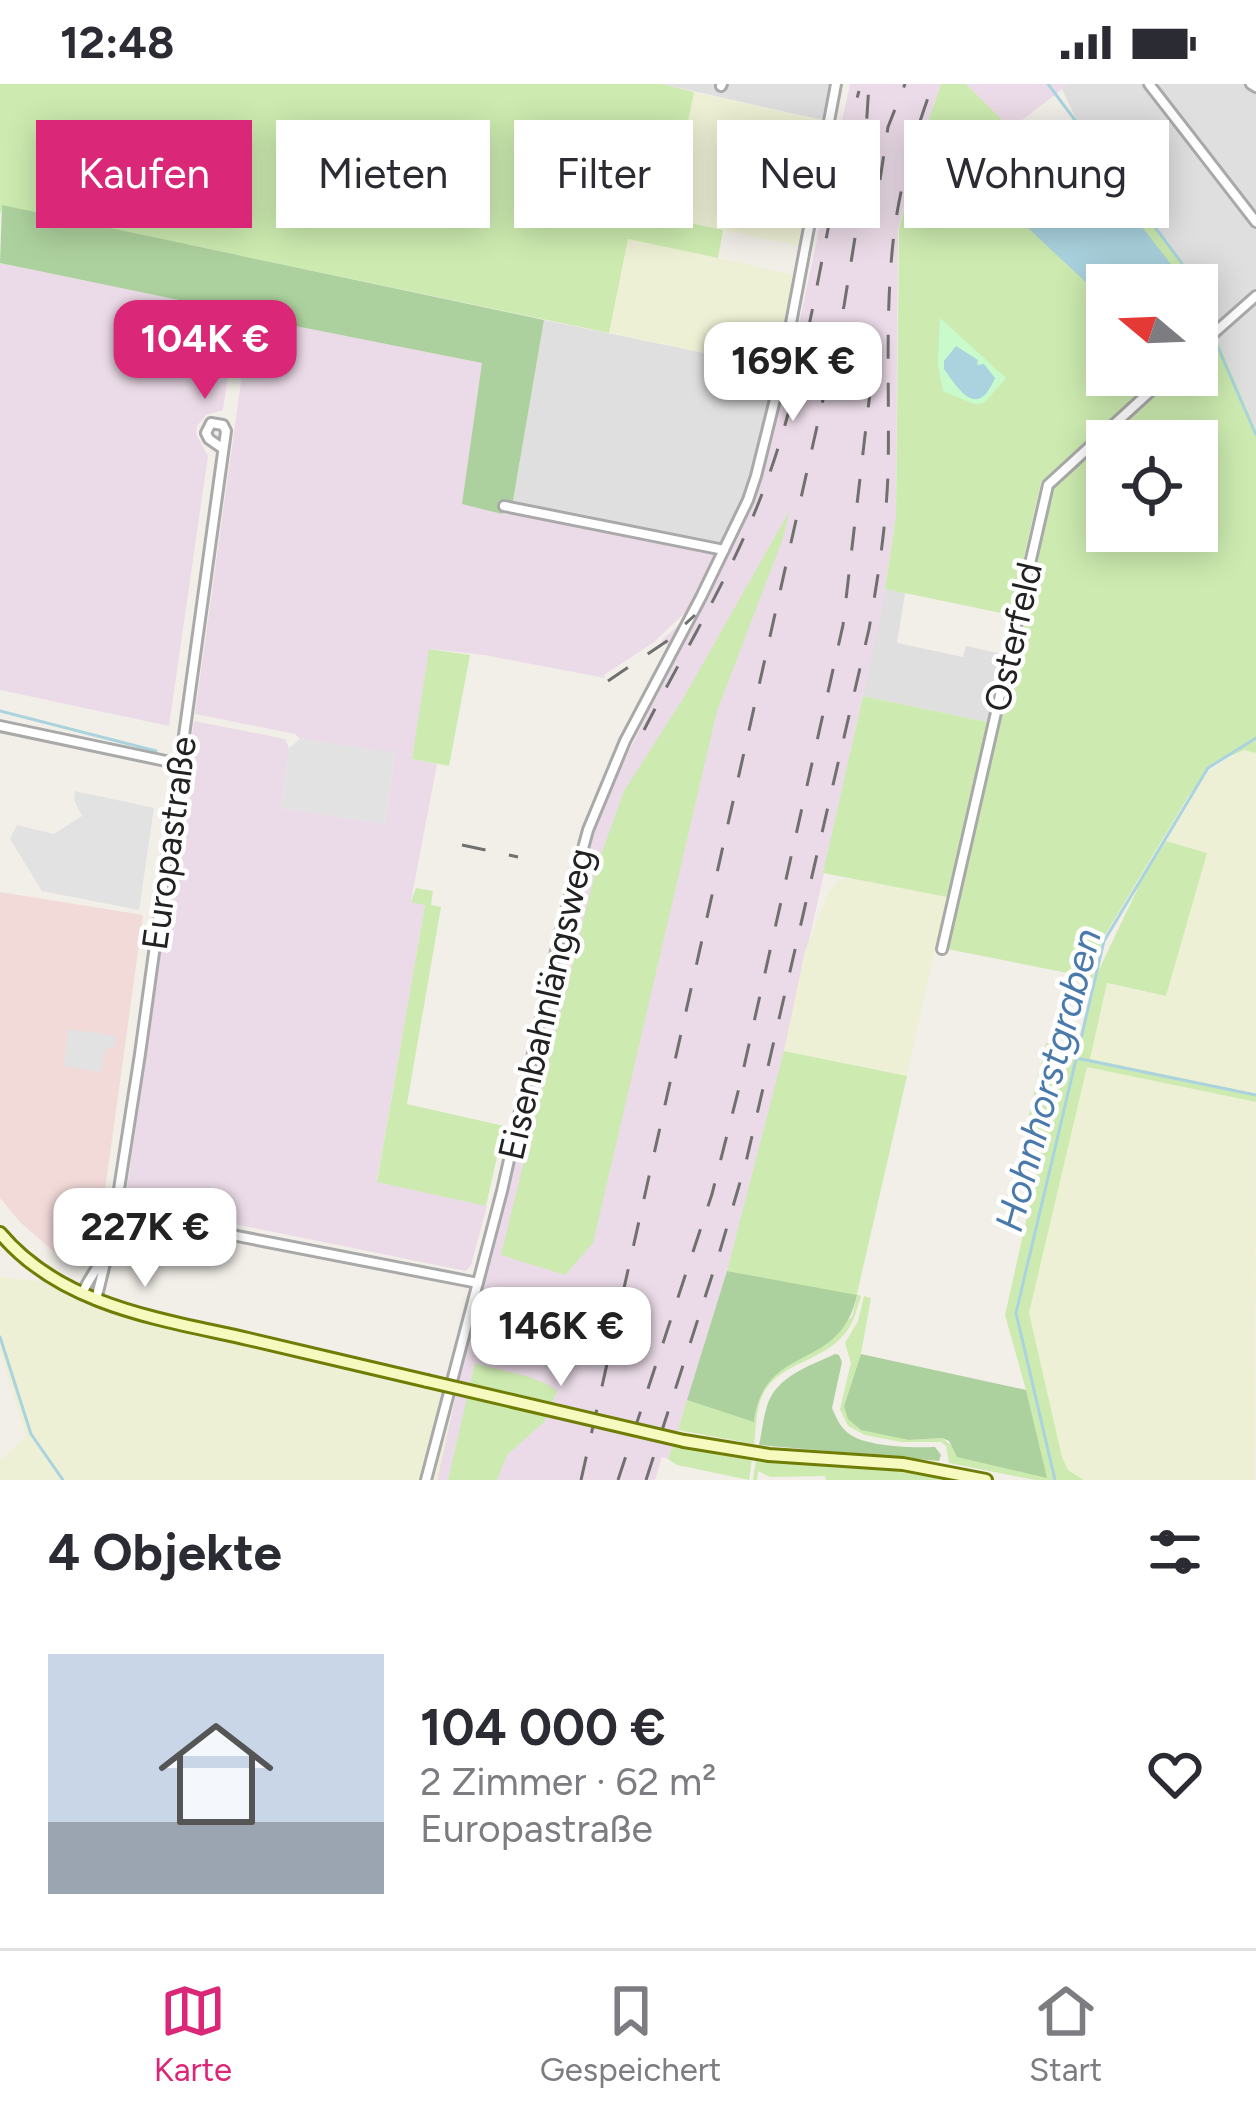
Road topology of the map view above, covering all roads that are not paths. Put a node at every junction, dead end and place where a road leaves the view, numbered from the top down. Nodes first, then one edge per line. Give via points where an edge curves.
1 (836, 84) edge
2 (1149, 84) edge
3 (1256, 222) edge
4 (1256, 296) edge
5 (1218, 330) edge
6 (1145, 396) edge
7 (222, 448) dead end
8 (504, 506) dead end
9 (724, 550) junction
10 (1, 727) edge
11 (180, 764) junction
12 (941, 949) dead end
13 (0, 1233) edge
14 (126, 1234) junction
15 (107, 1257) junction
16 (478, 1283) junction
17 (81, 1294) junction
18 (96, 1300) junction
19 (426, 1480) edge
20 (986, 1480) edge

1 - 9 street, Eisenbahnlängsweg via 770,423
2 - 3 street
4 - 5 street
6 - 12 street, Osterfeld via 1048,485
7 - 11 street, Europastraße
8 - 9 street
9 - 16 street, Eisenbahnlängsweg via 632,724 588,830
10 - 11 street
11 - 14 street, Europastraße via 117,1202
13 - 17 main road
14 - 15 street
14 - 16 street via 180,1223
15 - 17 street
15 - 18 street
16 - 19 street, Eisenbahnlängsweg
17 - 18 main road
18 - 20 main road, bridge via 684,1441

